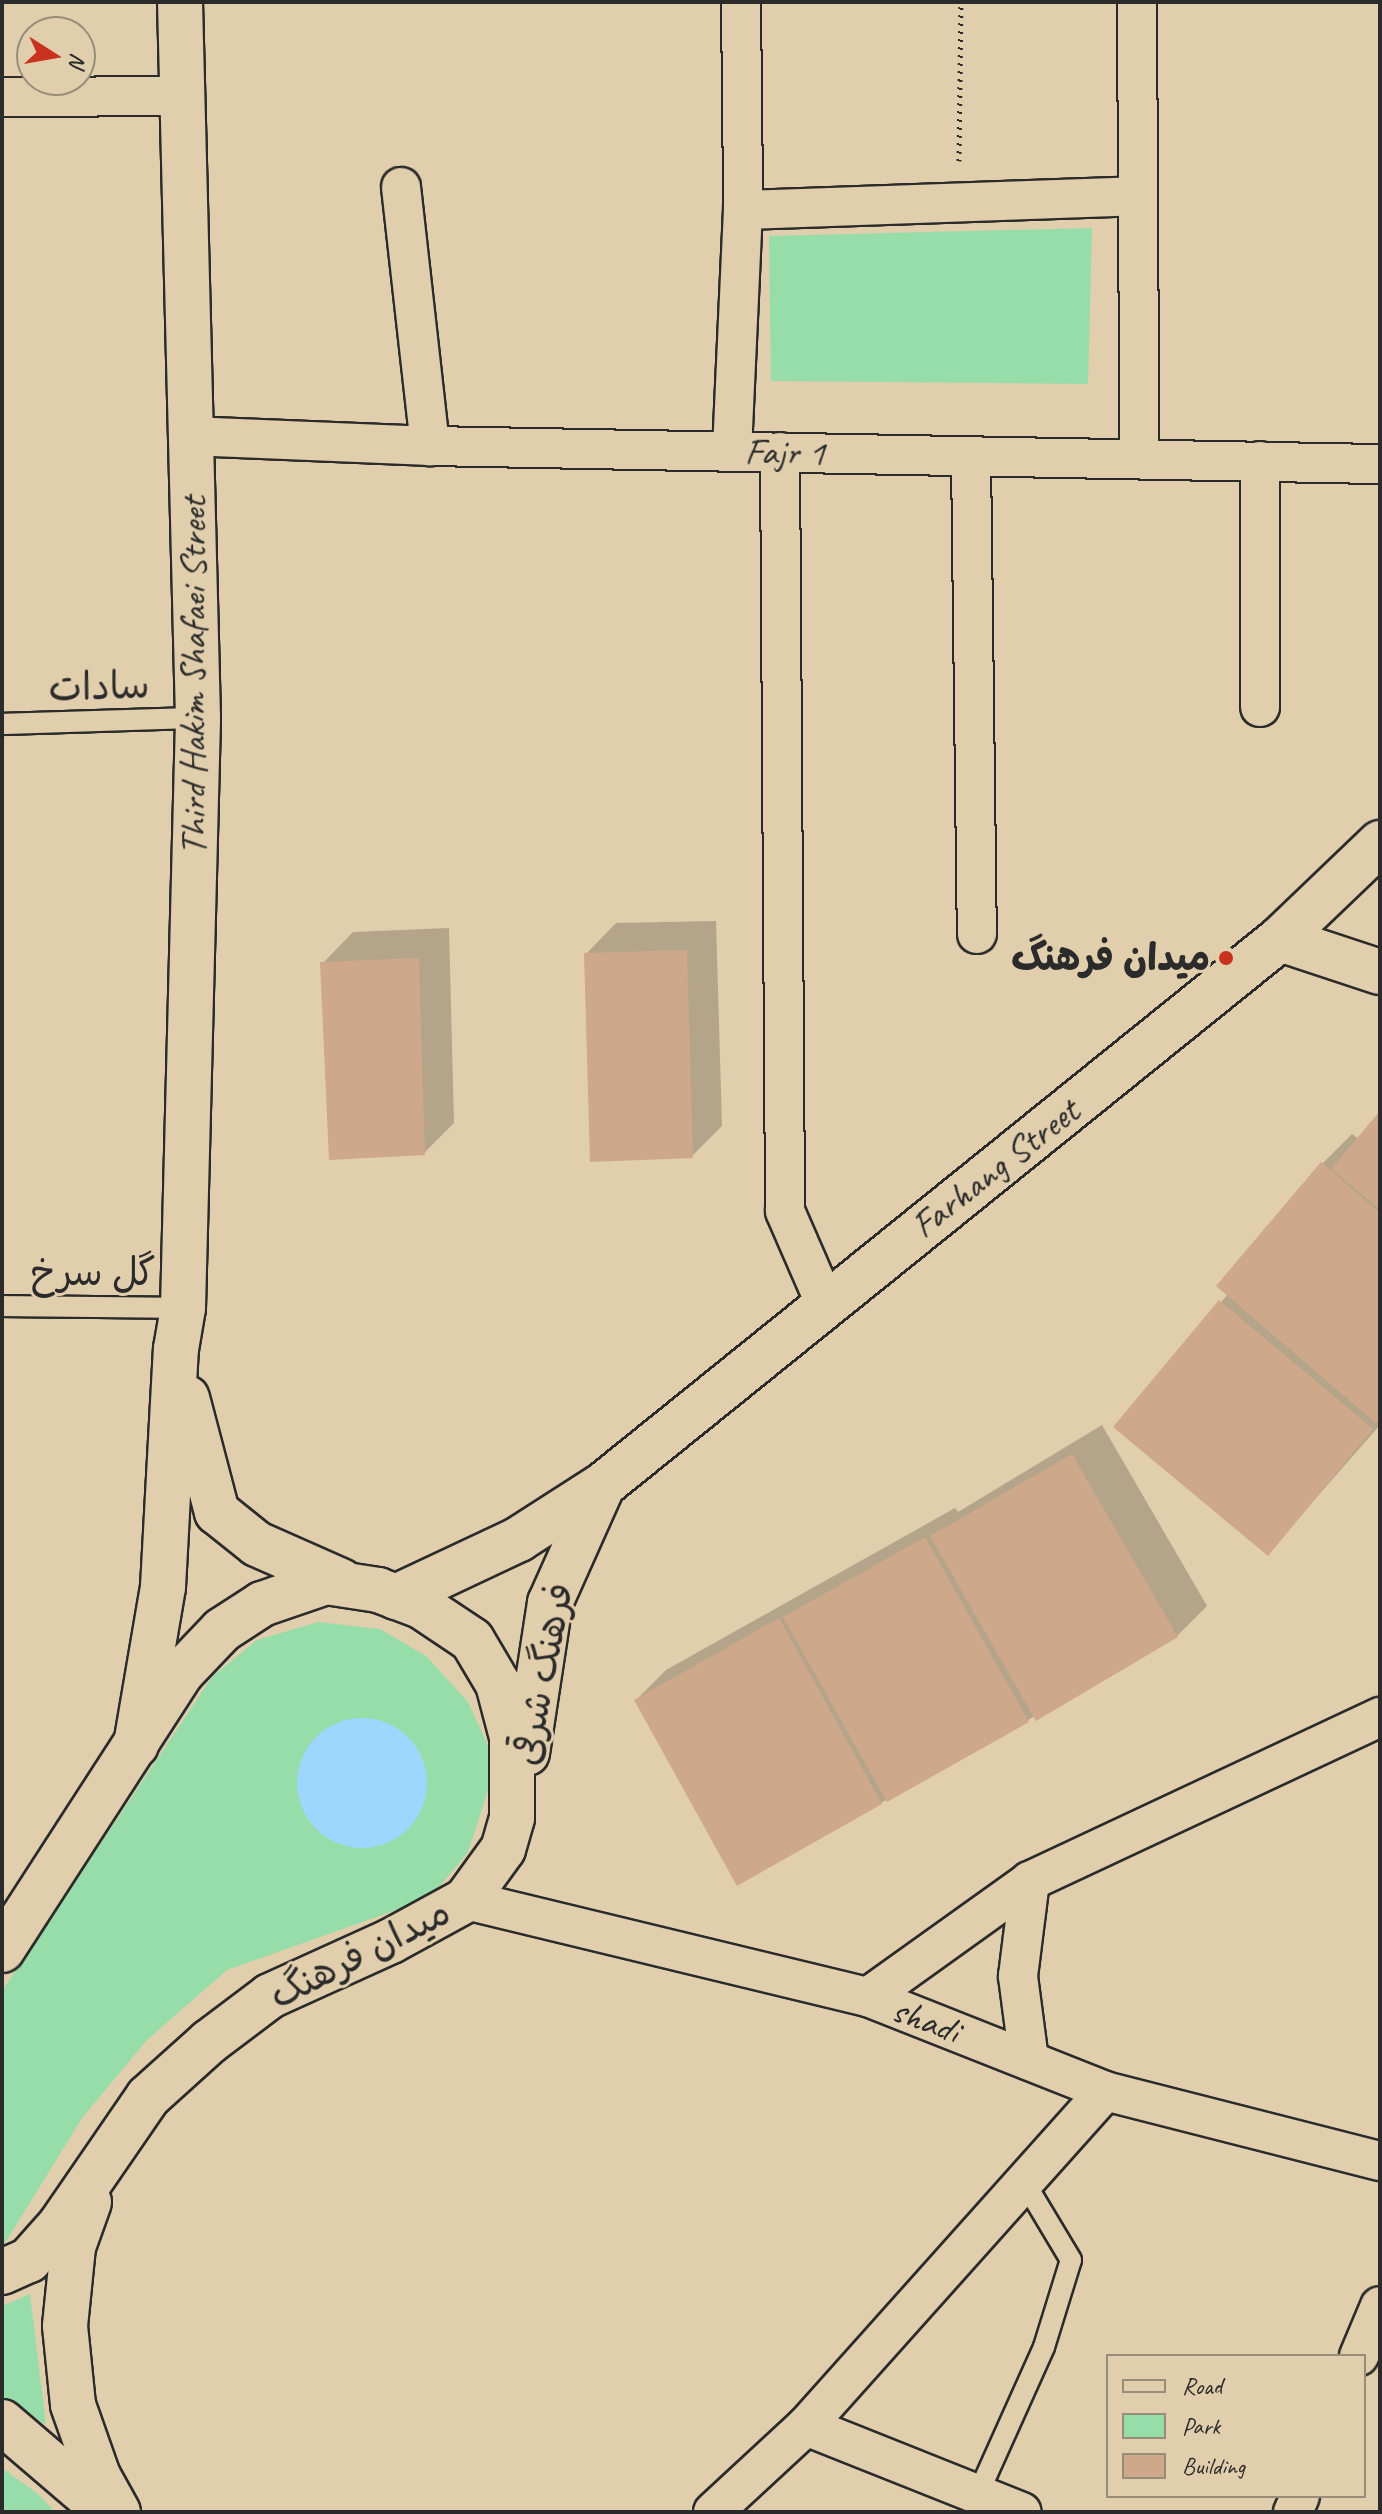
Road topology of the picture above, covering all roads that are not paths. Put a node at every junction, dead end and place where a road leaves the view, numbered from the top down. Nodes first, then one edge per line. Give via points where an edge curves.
1 (180, 2) edge
2 (741, 2) edge
3 (1137, 2) edge
4 (182, 96) junction
5 (2, 97) edge
6 (401, 187) dead end
7 (1138, 196) junction
8 (743, 210) junction
9 (190, 436) junction
10 (430, 446) junction
11 (732, 451) junction
12 (780, 452) junction
13 (971, 456) junction
14 (1139, 459) junction
15 (1260, 461) junction
16 (1380, 464) edge
17 (1260, 707) dead end
18 (198, 718) junction
19 (2, 724) edge
20 (1380, 845) edge
21 (977, 934) dead end
22 (1280, 939) junction
23 (1380, 972) edge
24 (825, 1303) junction
25 (2, 1306) edge
26 (180, 1328) junction
27 (603, 1485) junction
28 (341, 1581) junction
29 (396, 1597) junction
30 (1380, 1717) edge
31 (136, 1745) junction
32 (512, 1818) junction
33 (1030, 1881) junction
34 (466, 1900) junction
35 (2, 1950) edge
36 (868, 1997) junction
37 (1029, 2060) junction
38 (1105, 2091) junction
39 (1380, 2161) edge
40 (102, 2165) junction
41 (1025, 2183) junction
42 (2, 2272) edge
43 (1380, 2306) edge
44 (1360, 2354) edge
45 (2, 2422) edge
46 (806, 2426) junction
47 (978, 2494) junction
48 (107, 2512) edge
49 (118, 2512) edge
50 (713, 2512) edge
51 (1022, 2512) edge

1 - 4 street, Third Hakim Shafaei Street
2 - 8 street
3 - 7 street
4 - 5 street
4 - 9 street, Third Hakim Shafaei Street
6 - 10 street
7 - 8 street
7 - 14 street
8 - 11 street
9 - 10 street, Fajr 1
9 - 18 street, Third Hakim Shafaei Street
10 - 11 street, Fajr 1
11 - 12 street, Fajr 1
12 - 13 street, Fajr 1
12 - 24 street via 785,1211
13 - 14 street, Fajr 1
13 - 21 street
14 - 15 street, Fajr 1
15 - 16 street, Fajr 1
15 - 17 street
18 - 19 lane, سادات
18 - 26 street, Third Hakim Shafaei Street
20 - 22 street, Farhang Street
22 - 23 street
22 - 24 street, Farhang Street
24 - 27 street, Farhang Street
25 - 26 lane, گل سرخ
26 - 28 street, میدان فرهنگ via 217,1512 257,1544
26 - 31 street via 163,1587
27 - 29 street, فرهنگ شرقی via 519,1539
27 - 32 street, فرهنگ شرقی via 550,1603 525,1770
28 - 29 street, میدان فرهنگ
28 - 31 street via 262,1604 222,1630 182,1672
29 - 32 street, میدان فرهنگ via 421,1606 472,1640 498,1684 512,1737
30 - 33 street
31 - 35 street
32 - 34 street, میدان فرهنگ via 503,1849
33 - 36 street
33 - 37 street via 1018,1976
34 - 36 street, shadi
34 - 40 street, میدان فرهنگ via 270,1996 148,2097
36 - 37 street, shadi
37 - 38 street, shadi
38 - 39 street, shadi
38 - 41 street
40 - 42 street, میدان فرهنگ via 29,2260
40 - 49 street via 73,2247 65,2326 73,2405 98,2476
41 - 46 street
41 - 47 lane via 1071,2260 1044,2347
43 - 44 street
45 - 48 street
46 - 47 street
46 - 50 street
47 - 51 street

